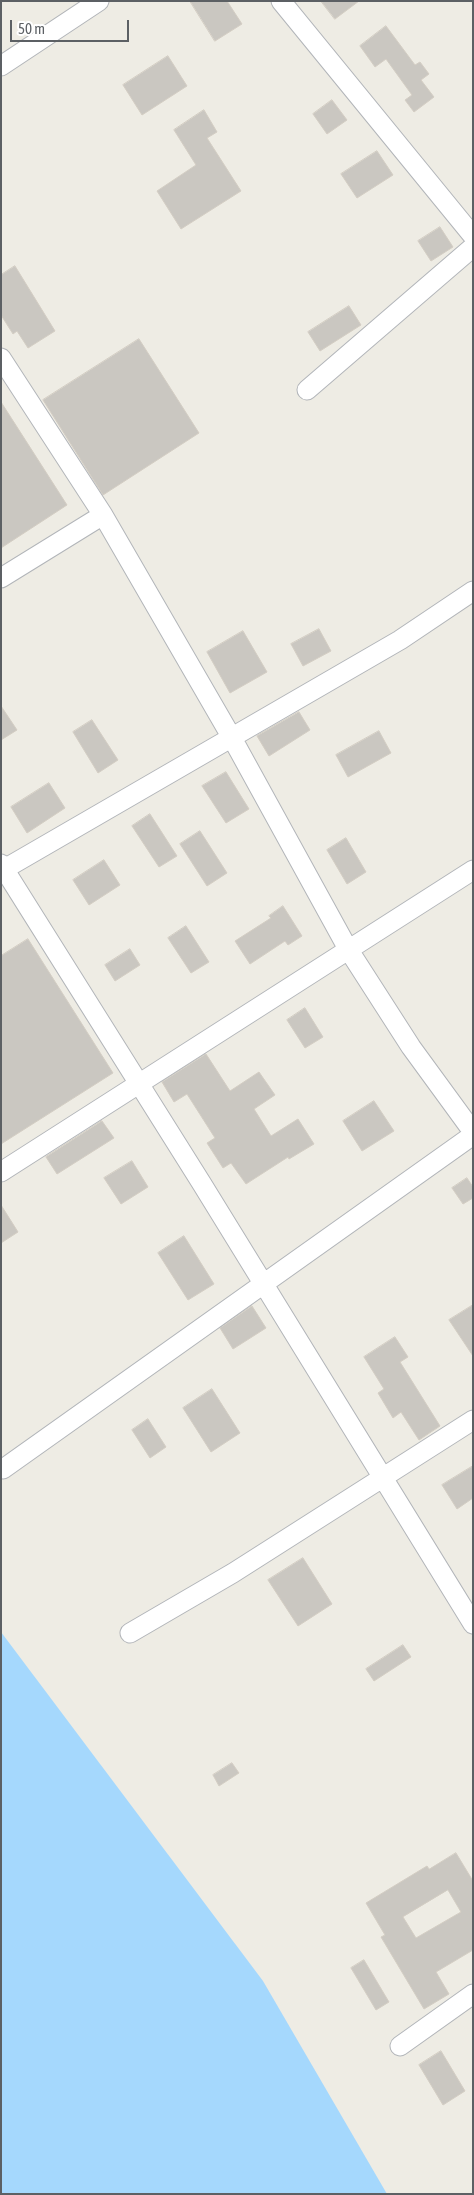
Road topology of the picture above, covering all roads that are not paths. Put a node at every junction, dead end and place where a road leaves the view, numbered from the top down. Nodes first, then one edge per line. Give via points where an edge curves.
1 (99, 1) edge
2 (281, 1) edge
3 (1, 66) edge
4 (473, 236) edge
5 (473, 247) edge
6 (1, 358) edge
7 (307, 390) dead end
8 (103, 515) junction
9 (1, 578) edge
10 (473, 591) edge
11 (232, 738) junction
12 (2, 868) edge
13 (473, 870) edge
14 (348, 949) junction
15 (140, 1084) junction
16 (473, 1134) edge
17 (1, 1172) edge
18 (264, 1284) junction
19 (473, 1420) edge
20 (3, 1469) dead end
21 (382, 1476) junction
22 (473, 1624) edge
23 (130, 1633) dead end
24 (473, 1994) edge
25 (400, 2046) dead end

1 - 3 street
2 - 4 street
5 - 7 street
6 - 8 street
8 - 9 street
8 - 11 street
10 - 11 street via 400,640
11 - 12 street
11 - 14 street
12 - 15 street
13 - 14 street
14 - 15 street
14 - 16 street via 411,1047
15 - 17 street
15 - 18 street
16 - 18 street
18 - 20 street
18 - 21 street
19 - 21 street
21 - 22 street
21 - 23 street via 233,1573
24 - 25 street

